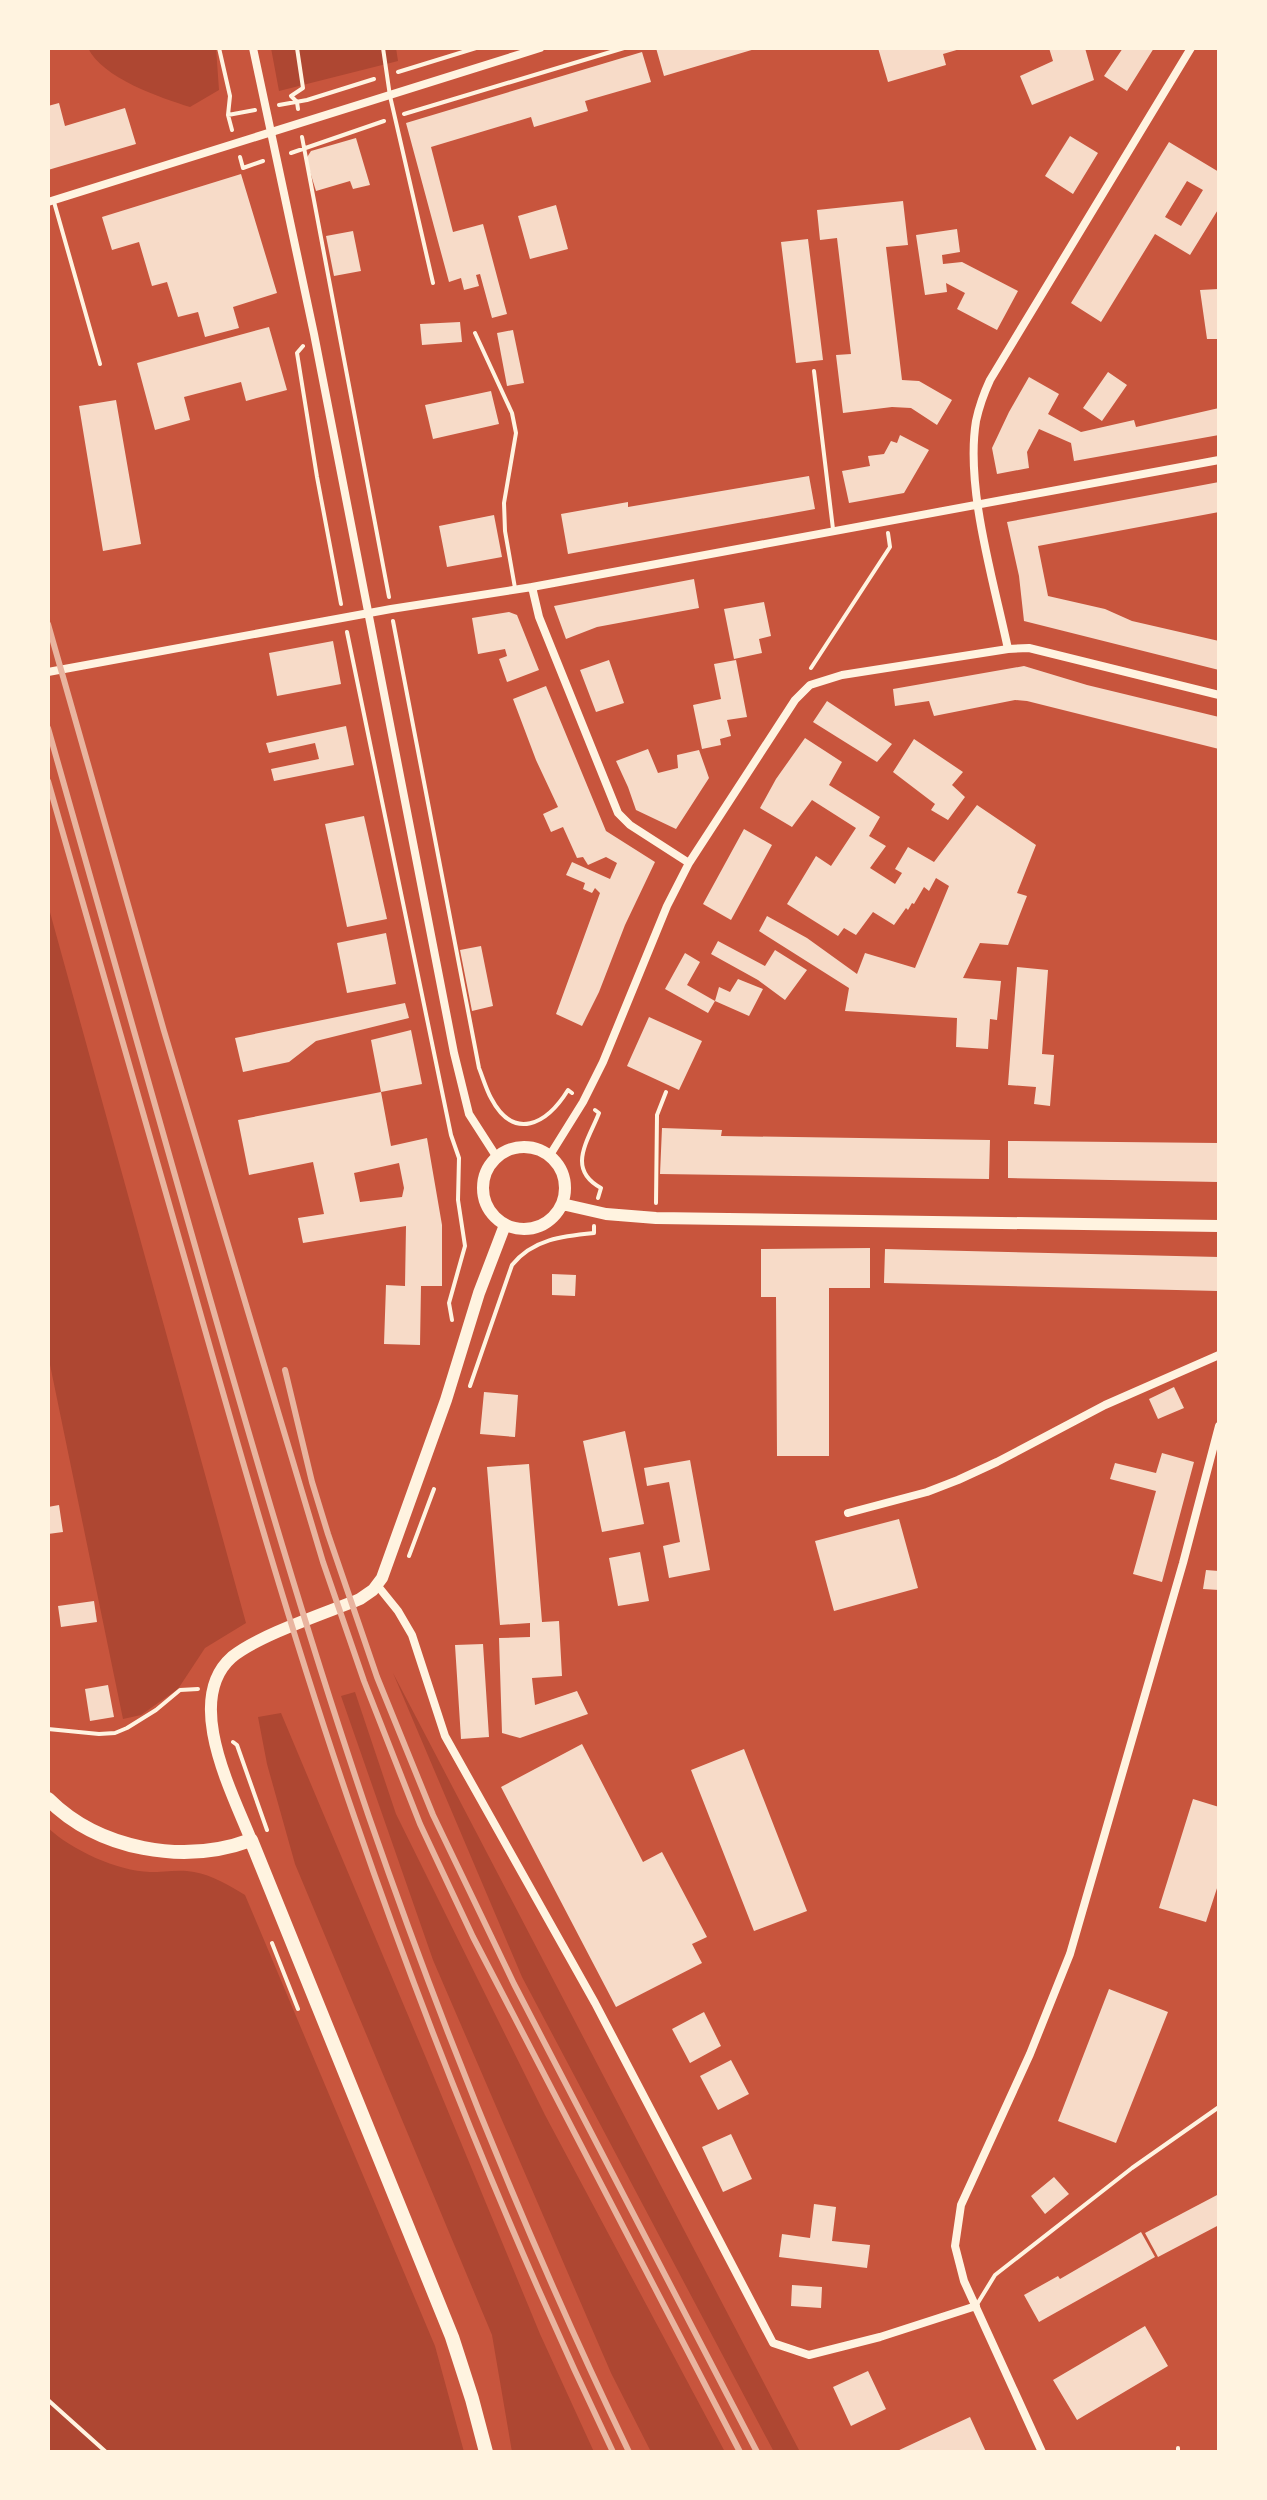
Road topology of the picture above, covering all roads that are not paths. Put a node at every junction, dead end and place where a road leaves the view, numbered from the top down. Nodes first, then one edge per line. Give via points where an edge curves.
1 (253, 48) edge
2 (383, 48) edge
3 (540, 48) edge
4 (1191, 48) edge
5 (390, 96) junction
6 (271, 132) junction
7 (50, 201) edge
8 (433, 283) dead end
9 (475, 333) dead end
10 (100, 364) dead end
11 (814, 371) dead end
12 (1219, 460) edge
13 (978, 505) junction
14 (833, 532) junction
15 (532, 587) junction
16 (516, 590) junction
17 (367, 613) junction
18 (1008, 649) junction
19 (48, 672) edge
20 (1219, 695) edge
21 (689, 863) junction
22 (550, 1155) junction
23 (496, 1156) junction
24 (562, 1204) junction
25 (505, 1225) junction
26 (1219, 1226) edge
27 (1219, 1355) edge
28 (1219, 1426) edge
29 (848, 1513) dead end
30 (377, 1585) junction
31 (48, 1799) edge
32 (251, 1840) junction
33 (1219, 2107) edge
34 (976, 2306) junction
35 (486, 2452) edge
36 (1042, 2452) edge

1 - 6 street
2 - 5 lane
3 - 5 street
4 - 13 street via 990,380 974,439
5 - 6 street
5 - 8 lane
6 - 7 street
6 - 17 street
7 - 10 lane
9 - 16 lane via 516,433 504,503
11 - 14 lane
12 - 13 street
13 - 14 street
13 - 18 street
14 - 15 street
15 - 16 street
15 - 21 street via 539,617 618,813
16 - 17 street
17 - 19 street
17 - 23 street via 462,1091 469,1114
18 - 20 street via 1029,648
18 - 21 street via 842,675 810,685 782,719
21 - 22 street via 603,1062
22 - 23 main road via 527,1146
22 - 24 main road via 564,1177
23 - 25 main road via 486,1171 483,1197 491,1214
24 - 25 main road via 543,1224 524,1229
24 - 26 main road via 656,1218
25 - 30 main road via 392,1555
27 - 29 street via 1105,1405 958,1480
28 - 34 street via 1070,1954 961,2205 955,2246
30 - 32 main road via 360,1599 233,1657 214,1682 212,1726
30 - 34 street via 412,1635 445,1736 595,2003 773,2343 809,2355
31 - 32 main road via 87,1829 133,1847 194,1850
32 - 35 main road via 452,2337
33 - 34 lane via 995,2275
34 - 36 street

